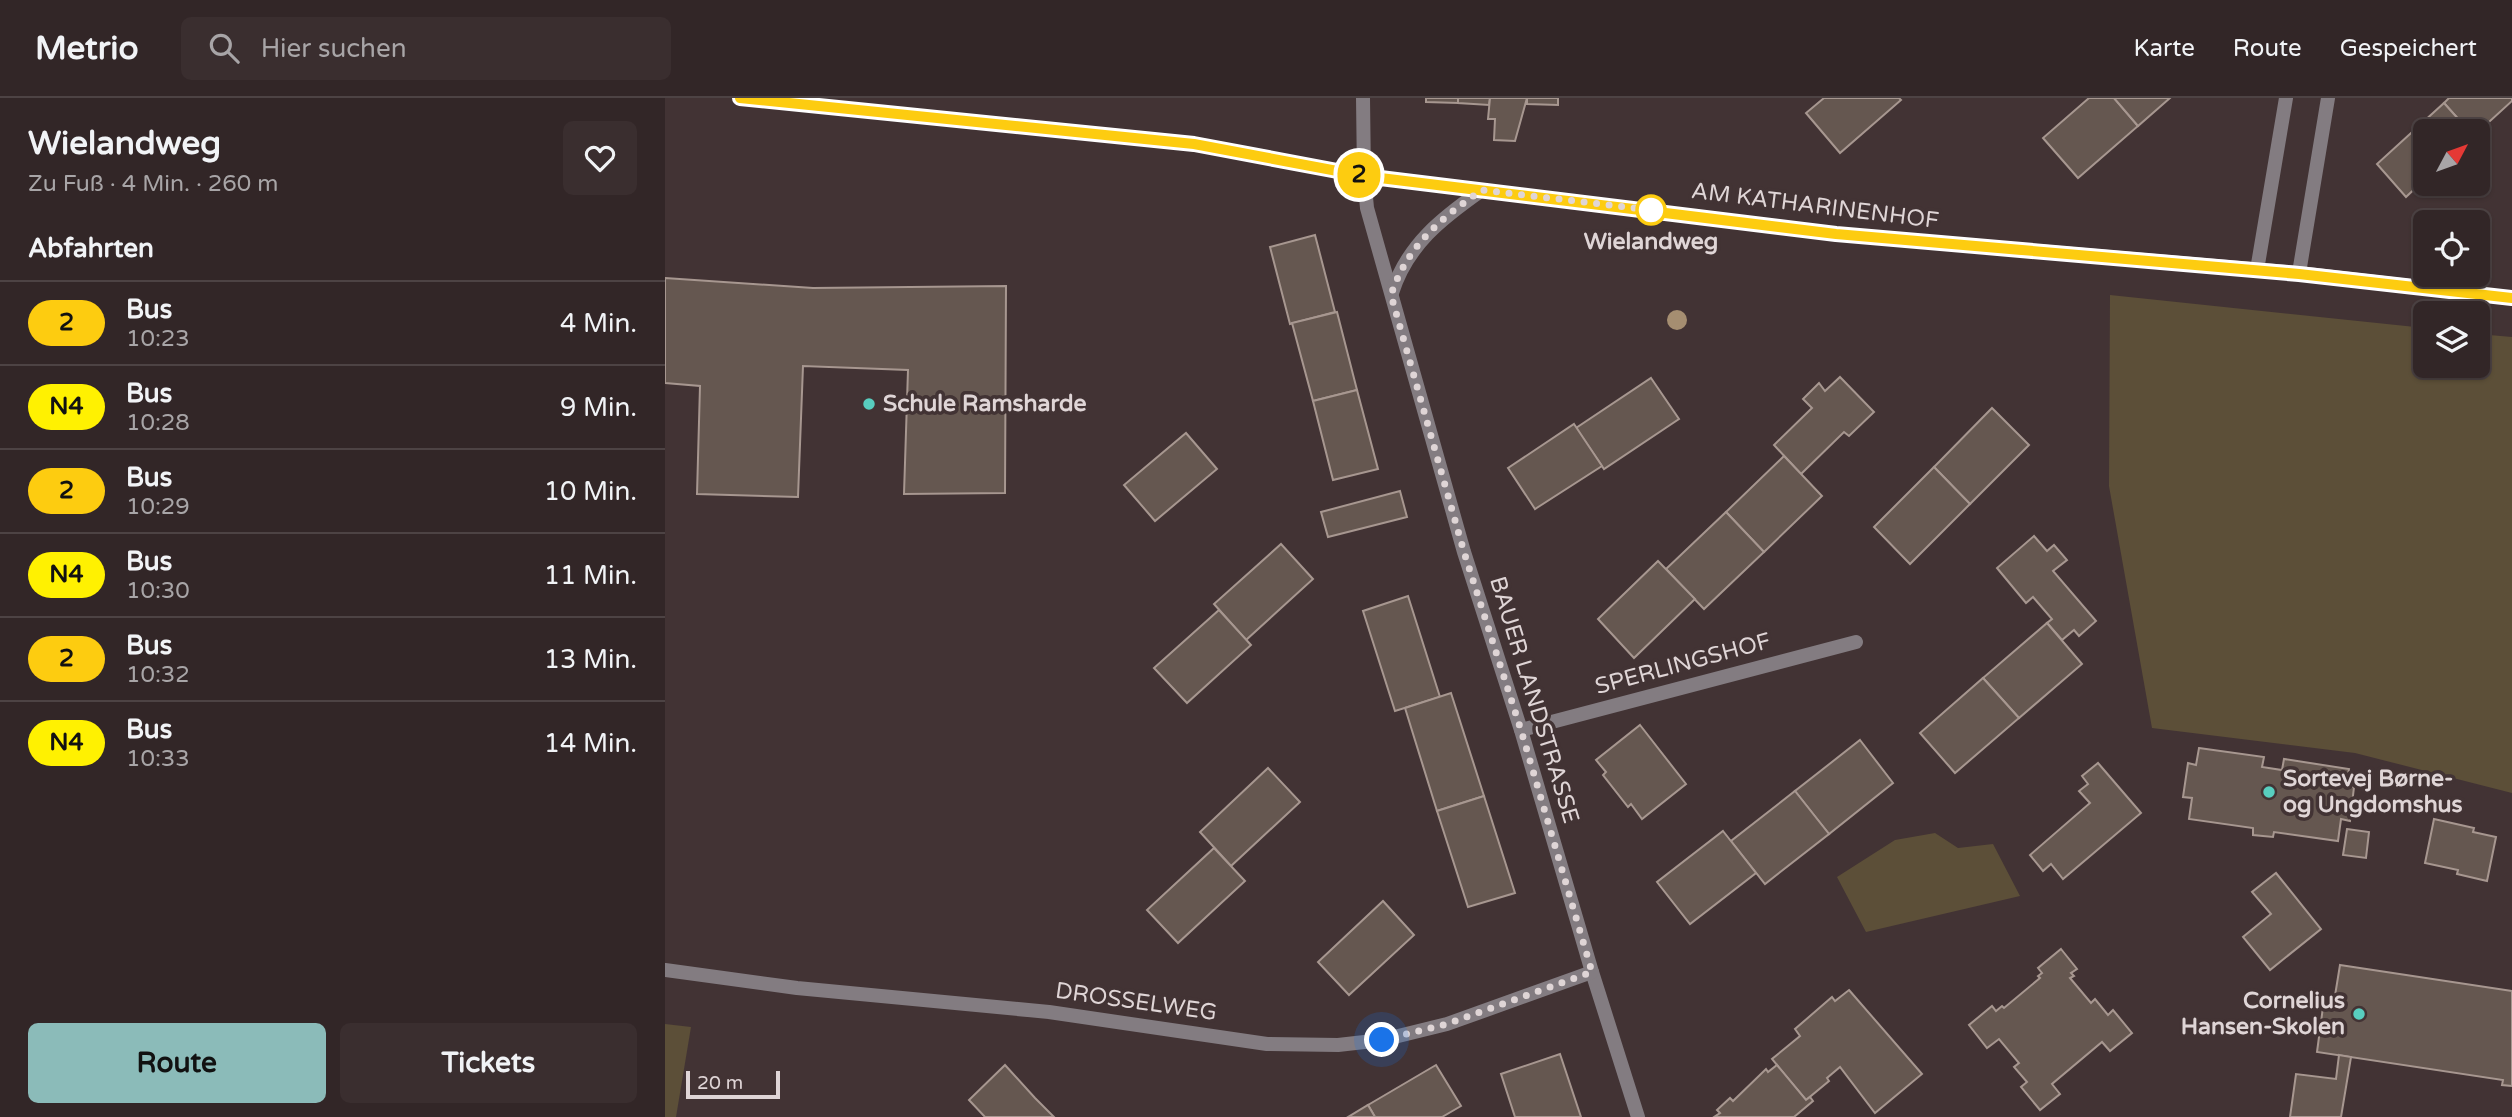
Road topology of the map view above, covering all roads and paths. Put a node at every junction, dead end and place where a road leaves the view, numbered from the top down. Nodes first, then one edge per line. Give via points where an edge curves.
1 (740, 98) edge
2 (1363, 98) edge
3 (2286, 98) edge
4 (2328, 98) edge
5 (854, 104) edge
6 (1364, 176) junction
7 (1482, 190) junction
8 (2257, 270) junction
9 (2299, 274) junction
10 (1391, 295) junction
11 (2512, 298) edge
12 (1856, 642) dead end
13 (1521, 730) junction
14 (665, 970) edge
15 (1592, 972) junction
16 (1638, 1117) edge

1 - 5 street, AM KATHARINENHOF
2 - 6 street, BAUER LANDSTRASSE
3 - 8 street
4 - 9 street
5 - 6 street, AM KATHARINENHOF via 1194,144
6 - 7 street, AM KATHARINENHOF
6 - 10 street, BAUER LANDSTRASSE via 1367,208
7 - 8 street, AM KATHARINENHOF via 1836,234
7 - 10 street via 1423,237 1399,272
8 - 9 street, AM KATHARINENHOF
9 - 11 street, AM KATHARINENHOF
10 - 13 street, BAUER LANDSTRASSE via 1464,552
12 - 13 street, SPERLINGSHOF
13 - 15 street, BAUER LANDSTRASSE
14 - 15 street, DROSSELWEG via 797,988 1049,1012 1267,1044 1338,1045 1447,1024
15 - 16 street, BAUER LANDSTRASSE

